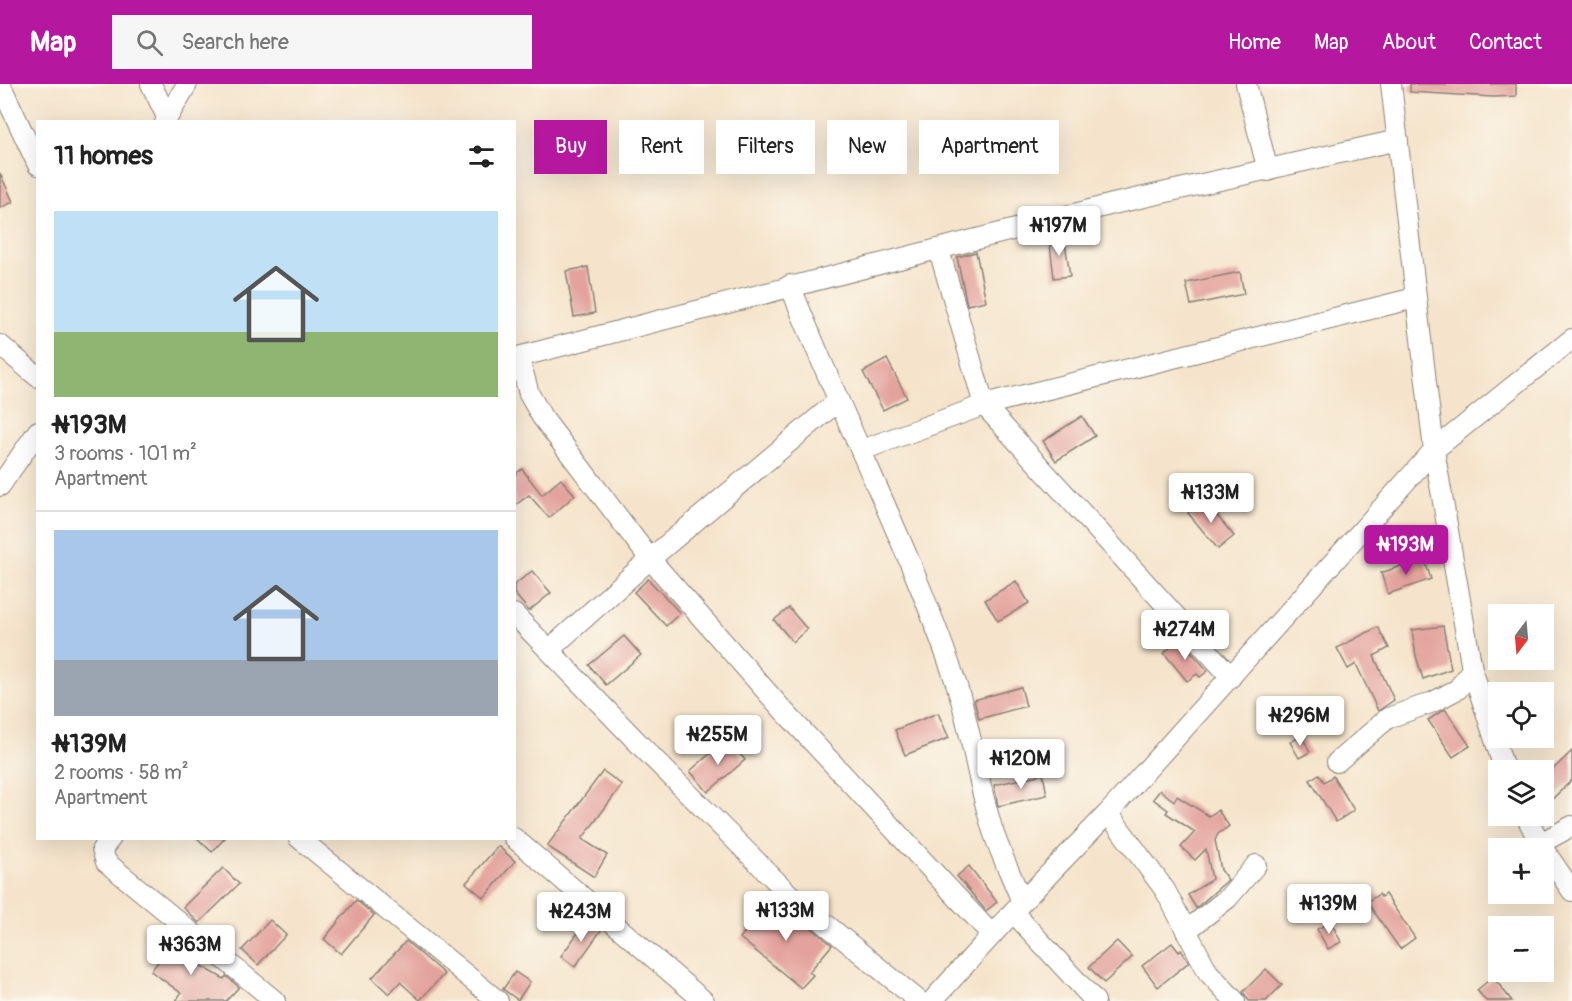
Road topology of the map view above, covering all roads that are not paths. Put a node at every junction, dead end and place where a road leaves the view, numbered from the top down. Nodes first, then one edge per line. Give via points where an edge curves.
1 (0, 84) edge
2 (151, 84) edge
3 (187, 84) edge
4 (1246, 84) edge
5 (1391, 84) edge
6 (166, 119) edge
7 (1398, 140) junction
8 (36, 161) edge
9 (1268, 171) junction
10 (939, 250) junction
11 (790, 285) junction
12 (1415, 298) junction
13 (1572, 339) edge
14 (0, 345) edge
15 (517, 358) edge
16 (36, 374) edge
17 (838, 401) junction
18 (984, 405) junction
19 (36, 434) edge
20 (862, 450) junction
21 (1434, 450) junction
22 (0, 486) edge
23 (651, 559) junction
24 (516, 616) edge
25 (550, 649) junction
26 (1472, 669) junction
27 (1231, 677) junction
28 (1501, 760) edge
29 (1337, 762) dead end
30 (1108, 813) junction
31 (1572, 826) edge
32 (1554, 839) edge
33 (109, 840) edge
34 (301, 840) edge
35 (516, 840) edge
36 (1256, 865) dead end
37 (1554, 865) edge
38 (1572, 891) edge
39 (1018, 907) junction
40 (1186, 931) junction
41 (992, 935) junction
42 (275, 1001) edge
43 (498, 1001) edge
44 (704, 1001) edge
45 (918, 1001) edge
46 (932, 1001) edge
47 (1095, 1001) edge
48 (1235, 1001) edge

1 - 8 street
2 - 6 street
3 - 6 street
4 - 9 street
5 - 7 street
7 - 9 street
7 - 12 street
9 - 10 street via 1113,204
10 - 11 street
10 - 18 street
11 - 15 street
11 - 17 street
12 - 18 street
12 - 21 street
13 - 21 street
14 - 16 street
15 - 23 street via 542,417
17 - 20 street
17 - 23 street
18 - 20 street
18 - 27 street
19 - 22 street
20 - 39 street via 955,681 994,834
21 - 26 street
21 - 27 street
23 - 25 street
23 - 41 street via 782,709
24 - 25 street
25 - 45 street via 789,894
26 - 28 street
26 - 29 street via 1458,689 1388,718
27 - 30 street
30 - 39 street
30 - 40 street via 1165,890
31 - 32 street
33 - 42 street via 102,849 106,862
34 - 43 street
35 - 44 street
36 - 40 street via 1228,898
37 - 38 street
39 - 41 street
39 - 47 street
40 - 48 street via 1208,972
41 - 46 street

